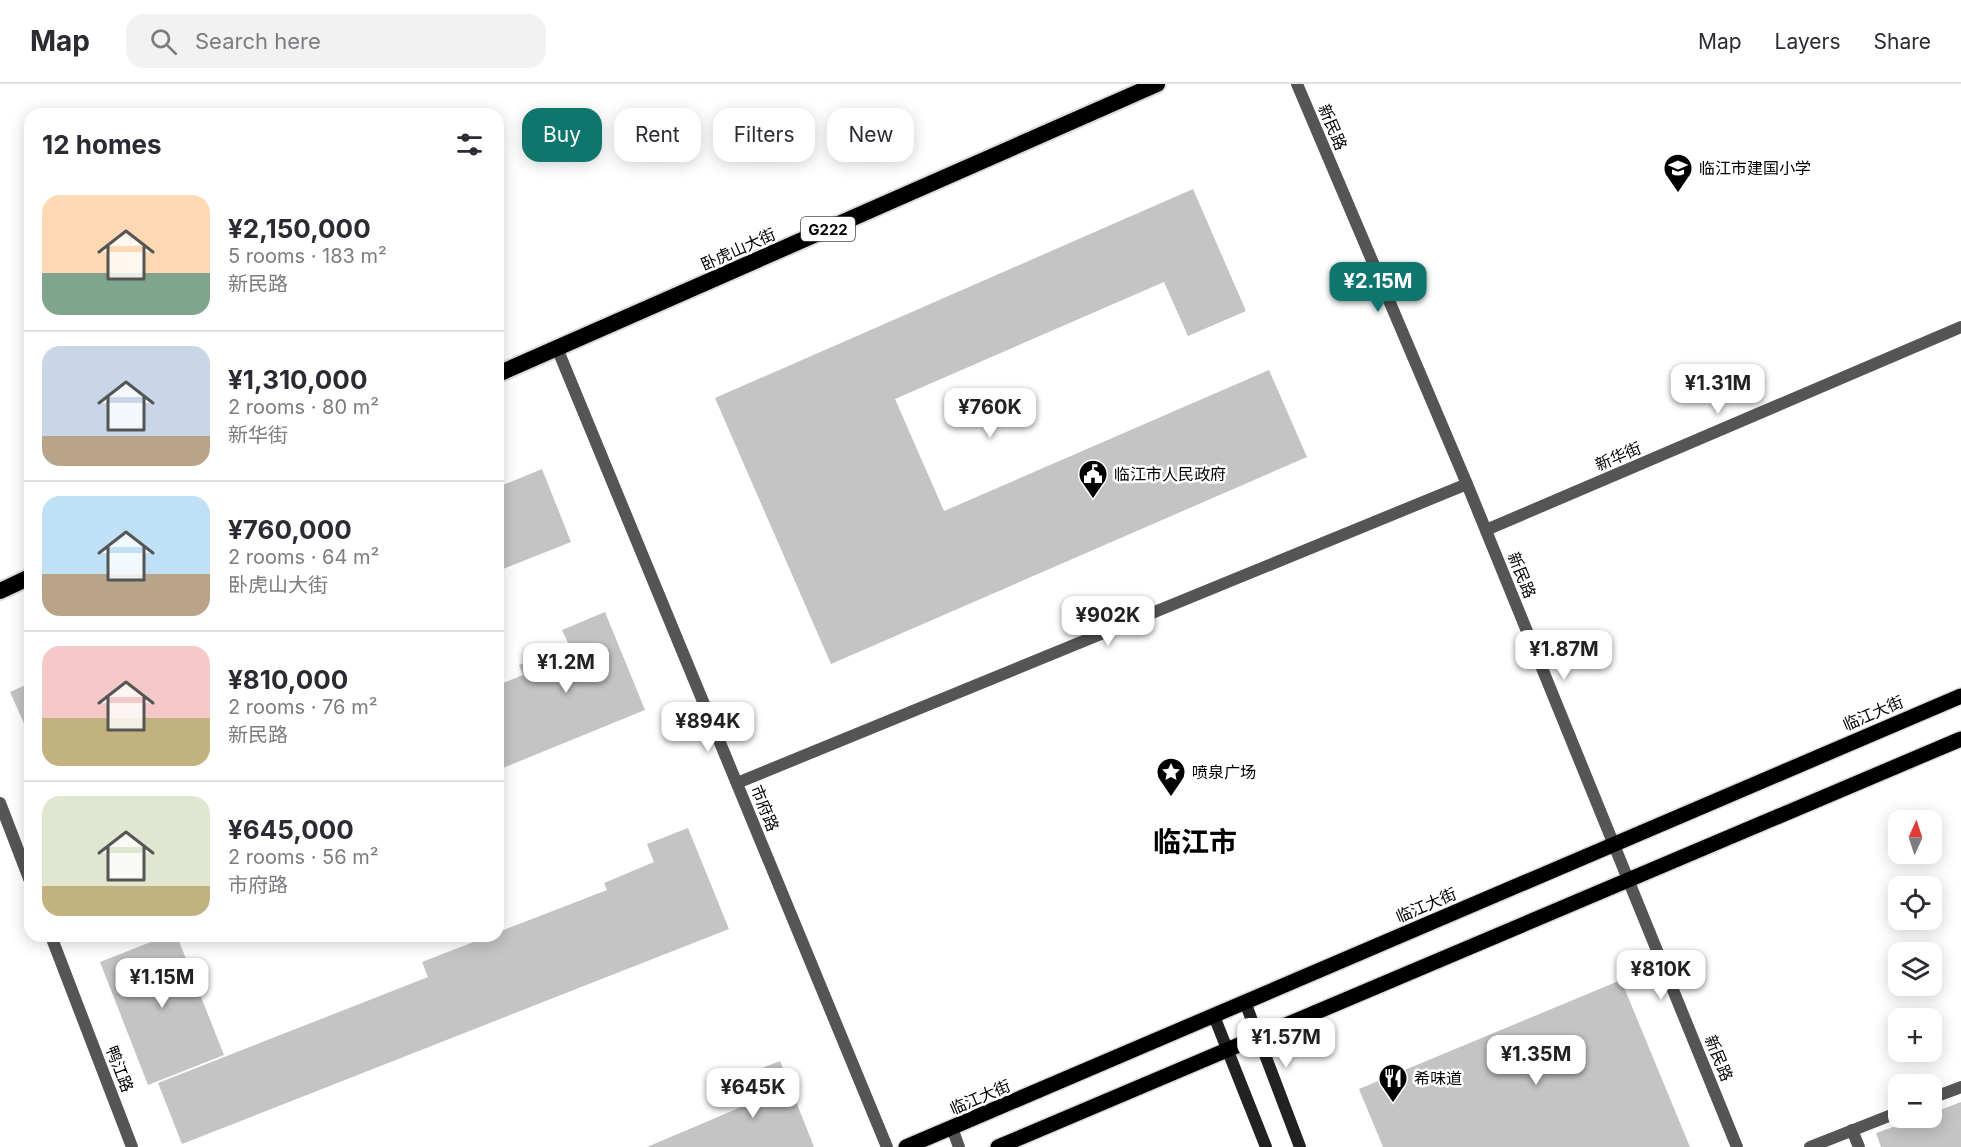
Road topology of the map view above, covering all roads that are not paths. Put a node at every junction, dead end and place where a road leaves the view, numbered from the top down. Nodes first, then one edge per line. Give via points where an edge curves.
1 (1157, 84) edge
2 (1297, 84) edge
3 (1961, 327) edge
4 (557, 348) junction
5 (504, 371) edge
6 (1467, 484) junction
7 (1486, 530) junction
8 (24, 581) edge
9 (0, 591) edge
10 (1961, 696) edge
11 (1961, 739) edge
12 (737, 783) junction
13 (0, 803) edge
14 (1614, 844) junction
15 (24, 865) edge
16 (1628, 880) junction
17 (53, 942) edge
18 (1245, 1002) junction
19 (1214, 1016) junction
20 (1258, 1037) junction
21 (1227, 1050) junction
22 (1961, 1087) edge
23 (1942, 1094) edge
24 (1888, 1116) edge
25 (952, 1128) junction
26 (1852, 1130) junction
27 (132, 1147) edge
28 (887, 1147) edge
29 (906, 1147) edge
30 (959, 1147) edge
31 (998, 1147) edge
32 (1266, 1147) edge
33 (1300, 1147) edge
34 (1737, 1147) edge
35 (1809, 1147) edge
36 (1859, 1147) edge

1 - 4 highway, 卧虎山大街 / G222
2 - 6 street, 新民路
3 - 7 street, 新华街
4 - 5 highway, 卧虎山大街 / G222
4 - 12 street, 市府路
6 - 7 street, 新民路
6 - 12 street
7 - 14 street, 新民路
8 - 9 highway
10 - 14 main road, 临江大街
11 - 16 main road
12 - 28 street, 市府路
13 - 15 street
14 - 16 street, 新民路
14 - 18 main road, 临江大街
16 - 20 main road
16 - 34 street, 新民路
17 - 27 street, 鸭江路
18 - 19 main road, 临江大街
18 - 20 main road
19 - 21 main road
19 - 25 main road, 临江大街
20 - 21 main road
20 - 33 main road
21 - 31 main road
21 - 32 main road
22 - 23 street
24 - 26 street
25 - 29 main road, 临江大街
25 - 30 street
26 - 35 street
26 - 36 street

